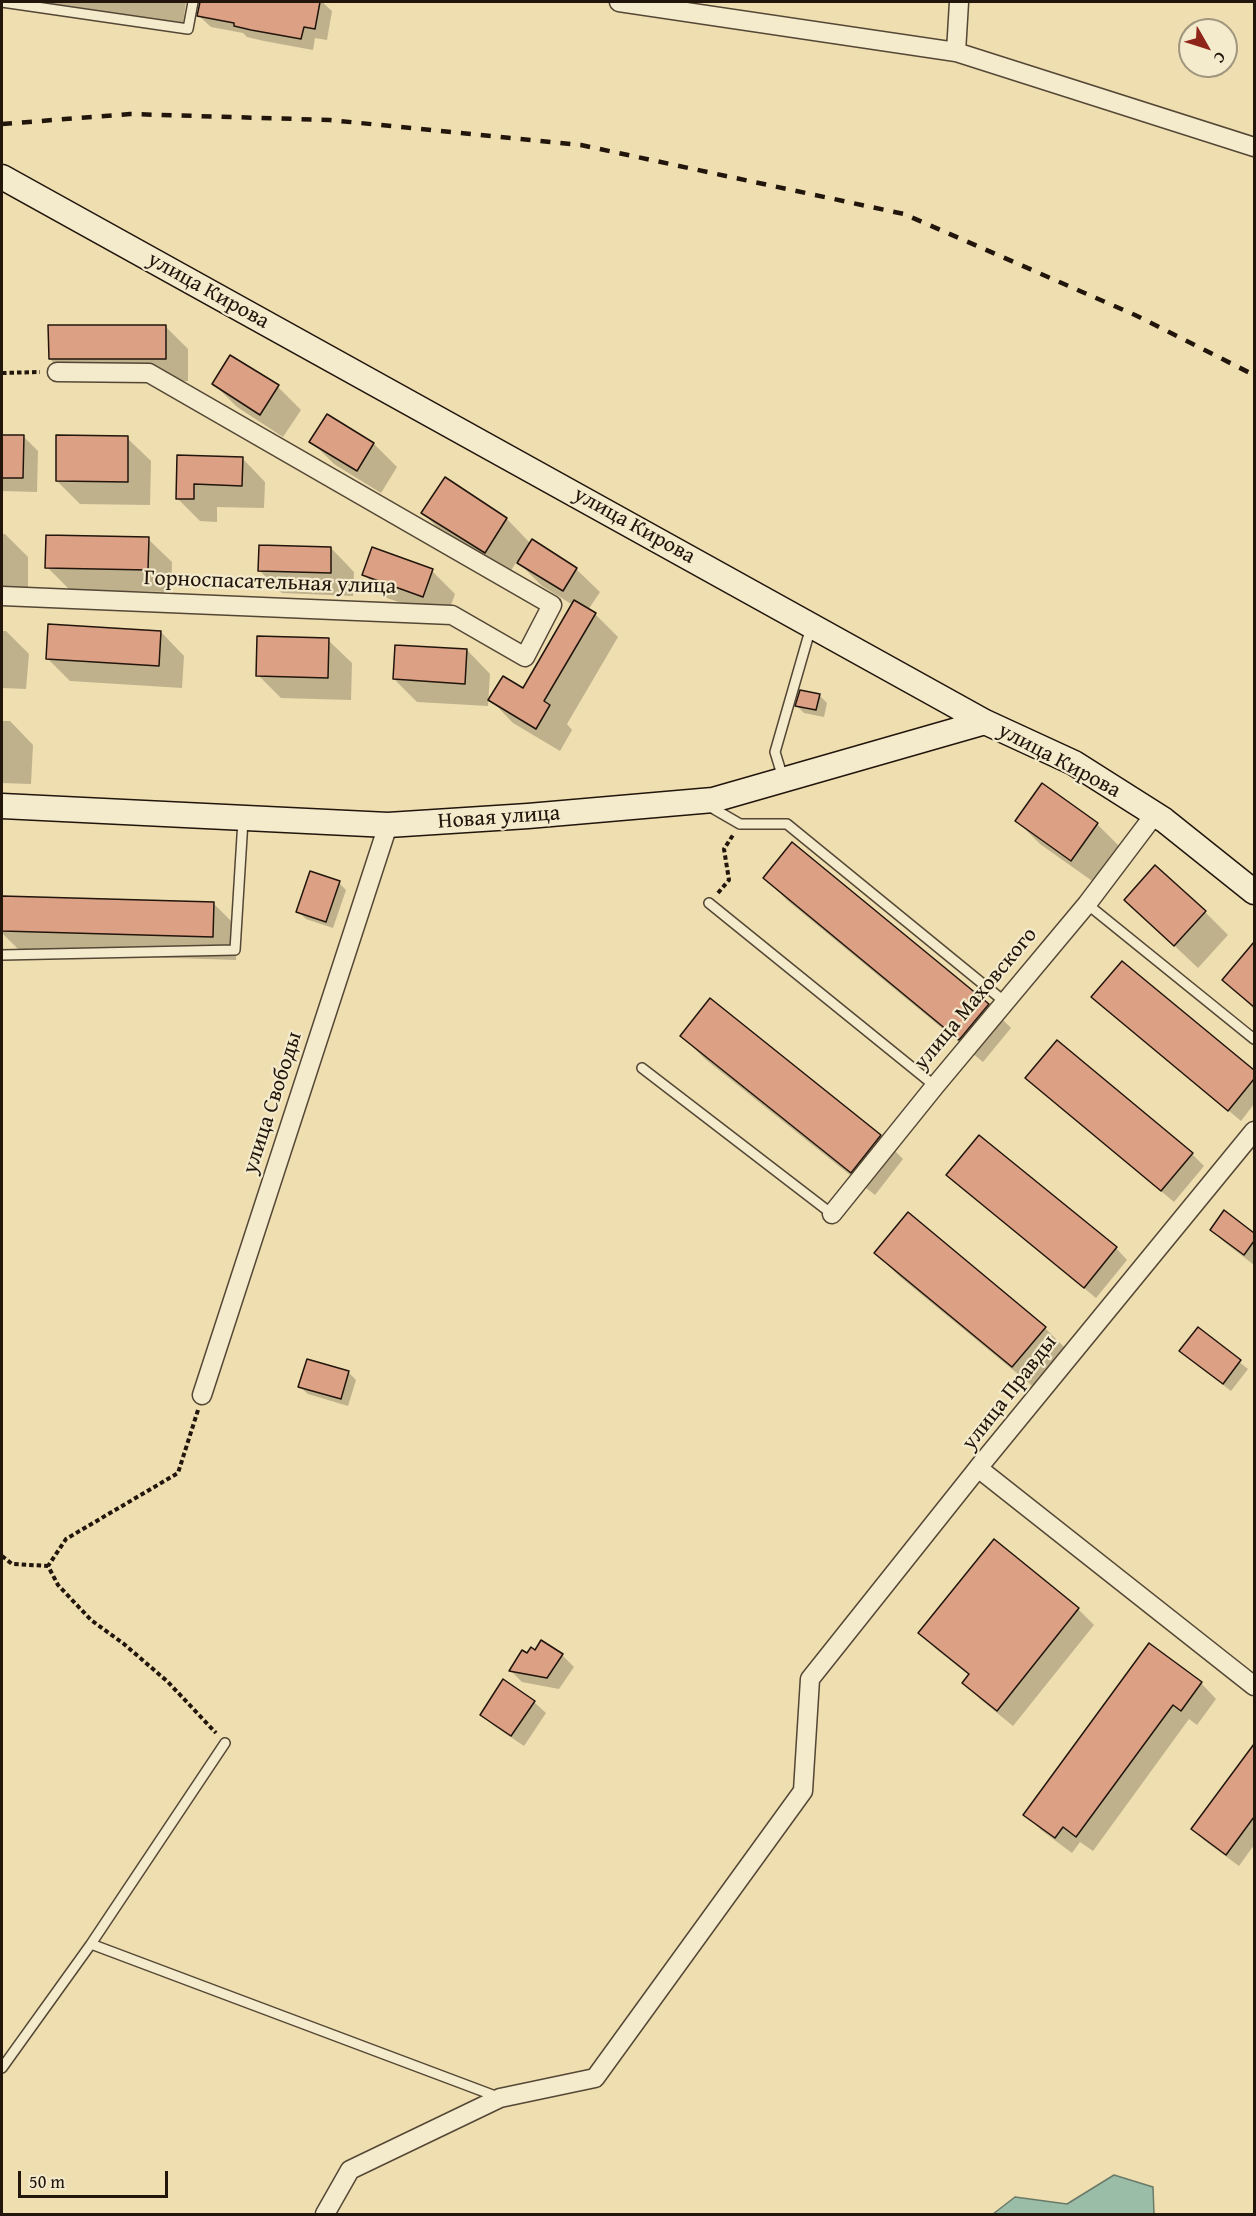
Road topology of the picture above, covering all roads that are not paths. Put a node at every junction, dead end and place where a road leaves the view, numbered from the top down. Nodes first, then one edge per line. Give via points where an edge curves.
1 (2, 2) edge
2 (193, 2) edge
3 (619, 2) edge
4 (959, 2) edge
5 (956, 52) junction
6 (1254, 147) edge
7 (2, 177) edge
8 (57, 372) road end
9 (2, 596) edge
10 (811, 625) junction
11 (985, 722) junction
12 (783, 780) junction
13 (713, 800) junction
14 (2, 806) edge
15 (1155, 814) junction
16 (243, 818) junction
17 (388, 825) junction
18 (1254, 892) edge
19 (709, 903) road end
20 (1087, 904) junction
21 (2, 955) edge
22 (1005, 1002) junction
23 (1254, 1039) edge
24 (642, 1068) dead end
25 (935, 1086) junction
26 (1254, 1131) edge
27 (832, 1214) joint
28 (202, 1395) road end
29 (978, 1468) junction
30 (1254, 1686) edge
31 (225, 1743) road end
32 (91, 1944) junction
33 (2, 2068) edge
34 (500, 2098) junction
35 (325, 2214) edge

1 - 2 lane via 188,29
3 - 5 street
4 - 5 street
5 - 6 street
7 - 10 main road, улица Кирова
8 - 9 street, Горноспасательная улица via 149,373 552,605 525,657 452,615
10 - 11 main road, улица Кирова
10 - 12 lane via 775,752
11 - 12 main road, Новая улица
11 - 15 main road, улица Кирова via 1074,763
12 - 13 main road, Новая улица
13 - 17 main road, Новая улица
13 - 22 lane via 714,809 740,824 787,824
14 - 16 main road, Новая улица
15 - 18 main road, улица Кирова
15 - 20 street, улица Маховского
16 - 17 main road, Новая улица
16 - 21 lane via 235,950
17 - 28 street, улица Свободы
19 - 25 lane
20 - 22 street, улица Маховского
20 - 23 lane
22 - 25 street, улица Маховского
24 - 27 lane
25 - 27 street, улица Маховского
26 - 29 street, улица Правды
29 - 30 street, улица Правды
29 - 34 street via 810,1679 803,1791 595,2078
31 - 32 lane
32 - 33 lane
32 - 34 lane
34 - 35 street via 350,2170

